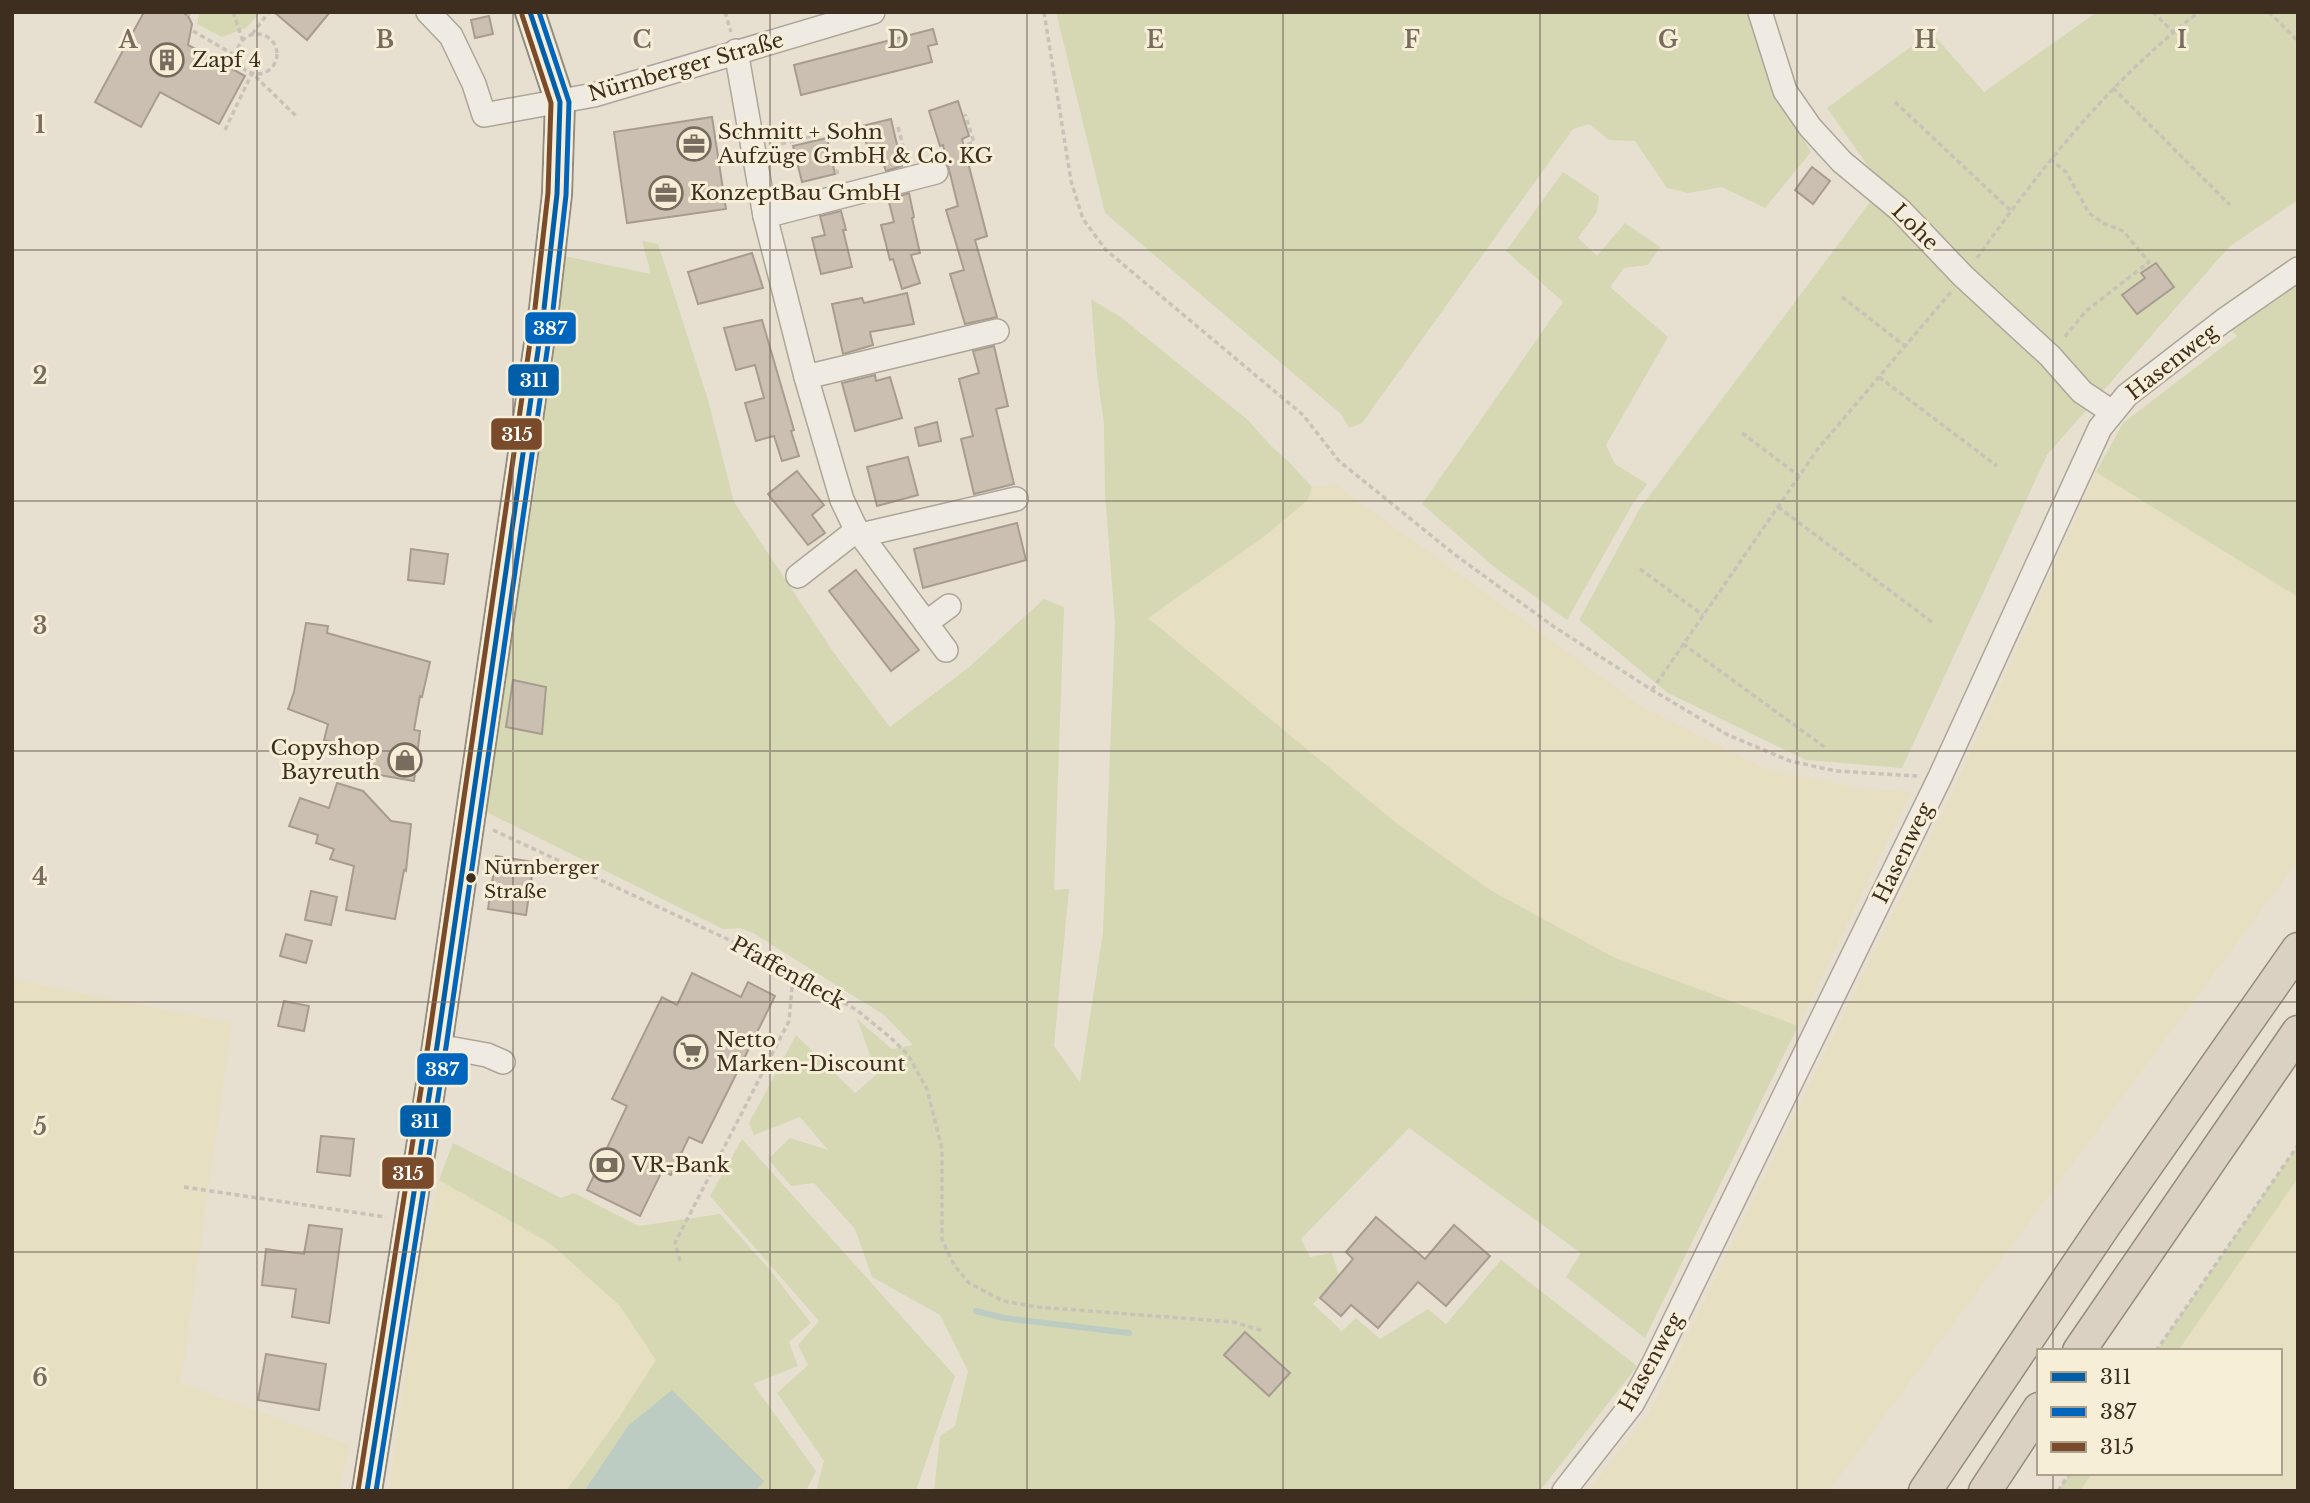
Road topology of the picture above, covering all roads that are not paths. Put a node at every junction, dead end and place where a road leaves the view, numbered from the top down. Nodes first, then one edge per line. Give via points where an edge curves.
1 (428, 12) edge
2 (530, 12) edge
3 (1760, 12) edge
4 (858, 14) edge
5 (736, 51) junction
6 (560, 102) junction
7 (936, 172) road end
8 (765, 216) junction
9 (2298, 270) edge
10 (997, 331) dead end
11 (806, 377) junction
12 (2112, 412) junction
13 (1016, 499) dead end
14 (859, 532) junction
15 (798, 576) dead end
16 (949, 607) dead end
17 (926, 623) junction
18 (946, 650) dead end
19 (2298, 949) edge
20 (2298, 1032) edge
21 (436, 1046) junction
22 (503, 1062) dead end
23 (2080, 1349) edge
24 (2037, 1412) edge
25 (367, 1491) edge
26 (1564, 1491) edge
27 (1925, 1491) edge
28 (1984, 1491) edge

1 - 6 street via 451,36 484,115
2 - 6 main road, Nürnberger Straße
3 - 12 street, Lohe via 1785,91 1810,127 2050,356 2082,393
4 - 5 street, Nürnberger Straße
5 - 6 street, Nürnberger Straße
5 - 8 street
6 - 21 main road, Nürnberger Straße via 557,194 544,309
7 - 8 street
8 - 11 street
9 - 12 street, Hasenweg via 2223,321
10 - 11 street
11 - 14 street via 842,500
12 - 26 street, Hasenweg via 2100,428 1940,777 1654,1363 1632,1404
13 - 14 street
14 - 15 street
14 - 17 street
16 - 17 street
17 - 18 street
19 - 27 highway
20 - 23 highway
21 - 22 street
21 - 25 main road, Nürnberger Straße
24 - 28 highway

